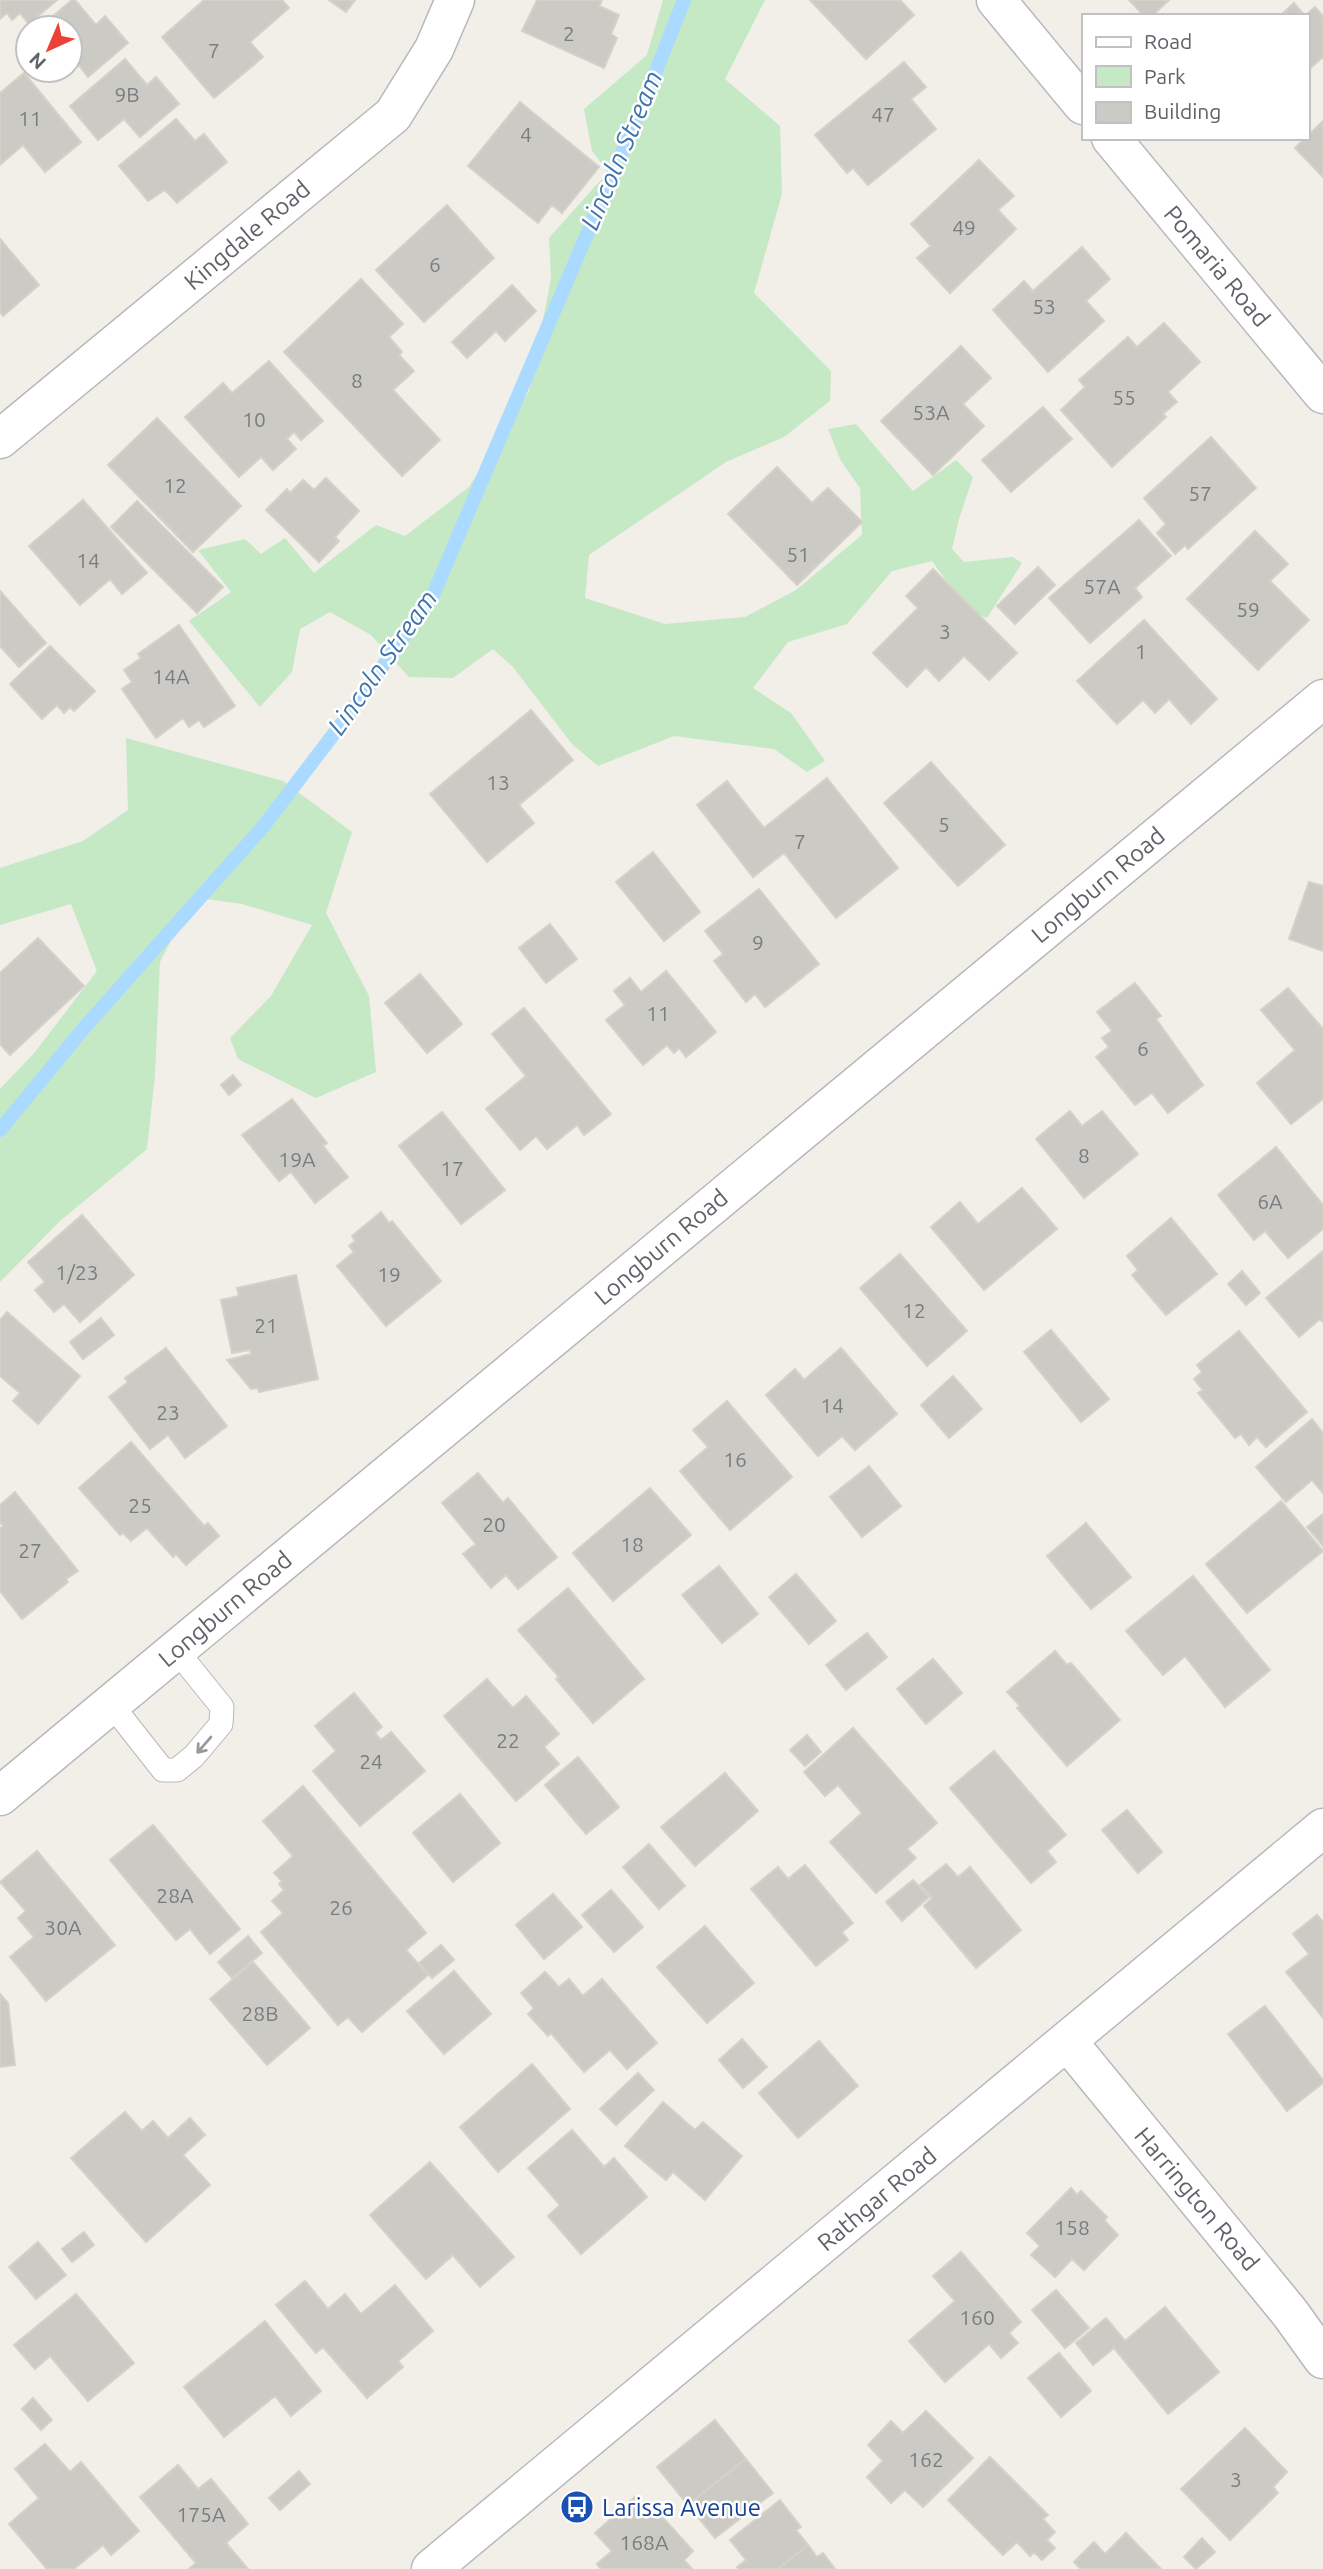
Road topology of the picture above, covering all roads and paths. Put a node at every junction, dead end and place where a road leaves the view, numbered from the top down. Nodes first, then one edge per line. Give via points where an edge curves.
1 (455, 0) edge
2 (996, 0) edge
3 (1082, 104) edge
4 (1113, 140) edge
5 (1323, 394) edge
6 (0, 439) edge
7 (1323, 699) edge
8 (176, 1650) junction
9 (111, 1704) junction
10 (0, 1796) edge
11 (1323, 1828) edge
12 (1067, 2041) junction
13 (1323, 2359) edge
14 (431, 2569) edge

1 - 6 street, Kingdale Road via 434,49 393,115
2 - 3 street
4 - 5 street, Pomaria Road
7 - 8 street, Longburn Road
8 - 9 street, Longburn Road
8 -> 9 lane via 222,1707 221,1724 194,1756 177,1770 163,1770
9 - 10 street, Longburn Road
11 - 12 street, Rathgar Road
12 - 13 street, Harrington Road
12 - 14 street, Rathgar Road

